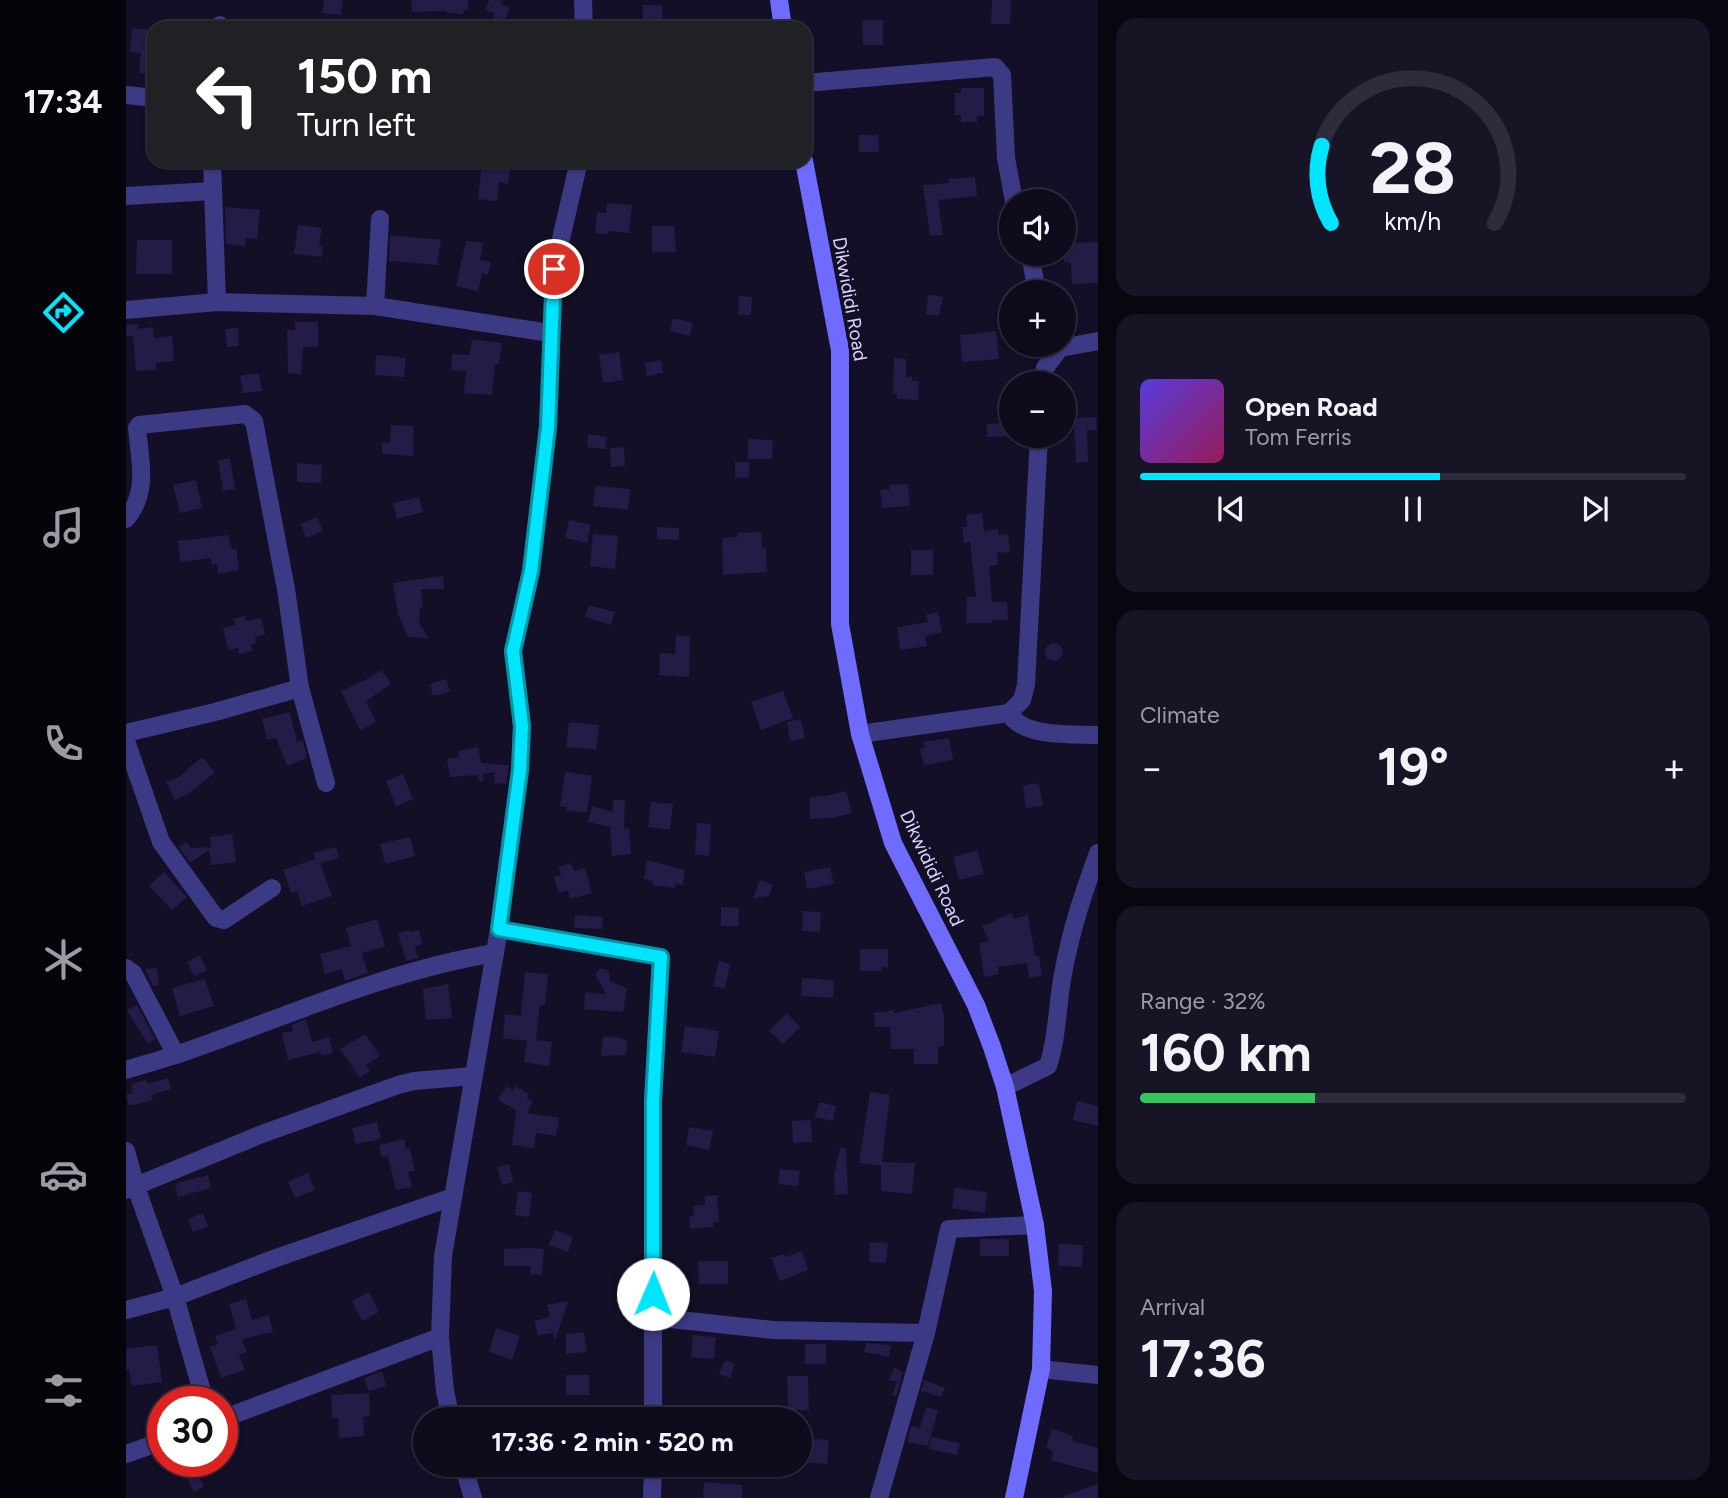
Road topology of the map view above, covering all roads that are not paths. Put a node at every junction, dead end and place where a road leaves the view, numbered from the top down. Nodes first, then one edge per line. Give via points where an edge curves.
1 (583, 0) edge
2 (779, 0) edge
3 (584, 21) edge
4 (782, 21) edge
5 (812, 82) edge
6 (126, 95) edge
7 (147, 96) edge
8 (212, 168) edge
9 (577, 168) edge
10 (805, 168) edge
11 (1012, 189) edge
12 (213, 191) junction
13 (126, 196) edge
14 (380, 219) dead end
15 (217, 302) junction
16 (375, 306) junction
17 (126, 310) edge
18 (550, 333) junction
19 (1098, 341) edge
20 (1076, 344) edge
21 (1038, 448) edge
22 (126, 519) edge
23 (300, 688) junction
24 (1009, 713) junction
25 (126, 733) edge
26 (860, 734) junction
27 (1098, 734) edge
28 (126, 741) edge
29 (326, 783) dead end
30 (1098, 853) edge
31 (272, 888) dead end
32 (499, 929) junction
33 (495, 953) junction
34 (126, 968) edge
35 (176, 1055) junction
36 (126, 1070) edge
37 (473, 1076) junction
38 (1005, 1087) junction
39 (126, 1151) edge
40 (131, 1188) edge
41 (453, 1197) junction
42 (1035, 1226) junction
43 (176, 1297) junction
44 (126, 1310) edge
45 (652, 1317) junction
46 (926, 1333) junction
47 (440, 1337) junction
48 (1041, 1369) junction
49 (1098, 1375) edge
50 (201, 1386) edge
51 (448, 1407) edge
52 (653, 1407) edge
53 (238, 1413) edge
54 (147, 1447) edge
55 (126, 1454) edge
56 (467, 1477) edge
57 (653, 1477) edge
58 (473, 1498) edge
59 (652, 1498) edge
60 (879, 1498) edge
61 (1014, 1498) edge

1 - 3 street
2 - 4 street
5 - 11 street via 995,67 1000,70
6 - 7 street
8 - 12 street
9 - 18 street via 554,269
10 - 26 street, Dikwididi Road via 840,350 840,624
12 - 13 street
12 - 15 street
14 - 16 street
15 - 16 street
15 - 17 street
16 - 18 street
18 - 32 street via 548,427 537,529 513,651 522,726 520,770
19 - 20 street
21 - 24 street via 1026,685 1022,701
22 - 23 street via 142,490 139,425 251,417 286,589
23 - 25 street
23 - 29 street
24 - 26 street
24 - 27 street via 1012,720 1046,733
26 - 38 street, Dikwididi Road via 893,843 976,1005
28 - 31 street via 161,842 216,918 224,920
30 - 38 street via 1073,921 1048,1066
32 - 33 street
32 - 45 street via 661,957 653,1101
33 - 35 street via 405,974
33 - 37 street
34 - 35 street via 133,973
35 - 36 street
37 - 40 street via 398,1085
37 - 41 street
38 - 42 street, Dikwididi Road
39 - 40 street
40 - 43 street
41 - 43 street
41 - 47 street via 443,1256
42 - 46 street via 949,1229
42 - 48 street, Dikwididi Road via 1043,1291
43 - 44 street
43 - 50 street
45 - 46 street via 773,1330
45 - 52 street
46 - 60 street
47 - 51 street
47 - 53 street
48 - 49 street
48 - 61 street, Dikwididi Road
54 - 55 street
56 - 58 street
57 - 59 street

